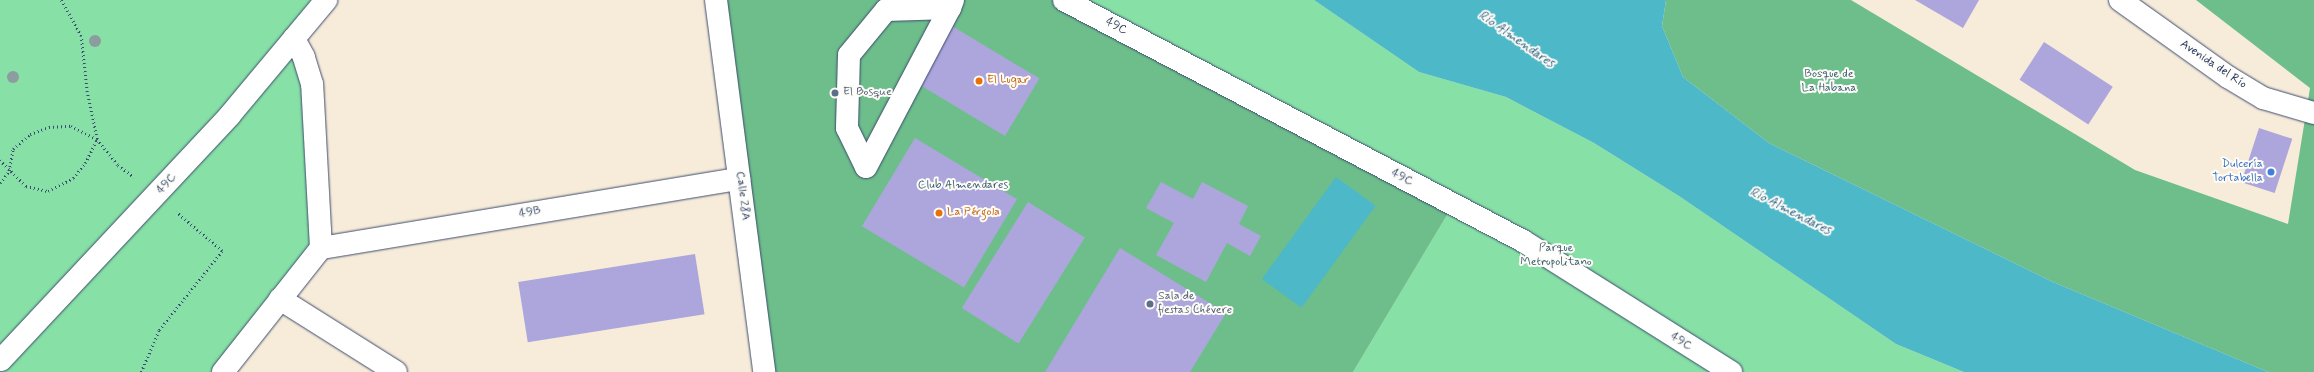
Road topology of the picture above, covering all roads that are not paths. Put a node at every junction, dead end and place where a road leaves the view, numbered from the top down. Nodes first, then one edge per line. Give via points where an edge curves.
1 (326, 0) edge
2 (727, 0) edge
3 (1064, 0) edge
4 (2120, 0) edge
5 (951, 4) edge
6 (717, 10) edge
7 (294, 39) junction
8 (2314, 113) edge
9 (739, 179) junction
10 (321, 248) junction
11 (280, 299) junction
12 (1, 360) dead end
13 (223, 372) edge
14 (396, 372) edge
15 (764, 372) edge
16 (1731, 372) edge

1 - 7 street, 49C
2 - 6 street, Calle 28A
3 - 16 street, 49C via 1523,241
4 - 8 street, Avenida del Río via 2228,77 2263,98
5 - 5 street via 881,139 866,166 847,128 849,55 886,10
6 - 9 street, Calle 28A
7 - 10 street via 304,57 312,84
7 - 12 street, 49C via 230,115 157,195
9 - 10 street, 49B
9 - 15 street, Calle 28A
10 - 11 street
11 - 13 street
11 - 14 street

